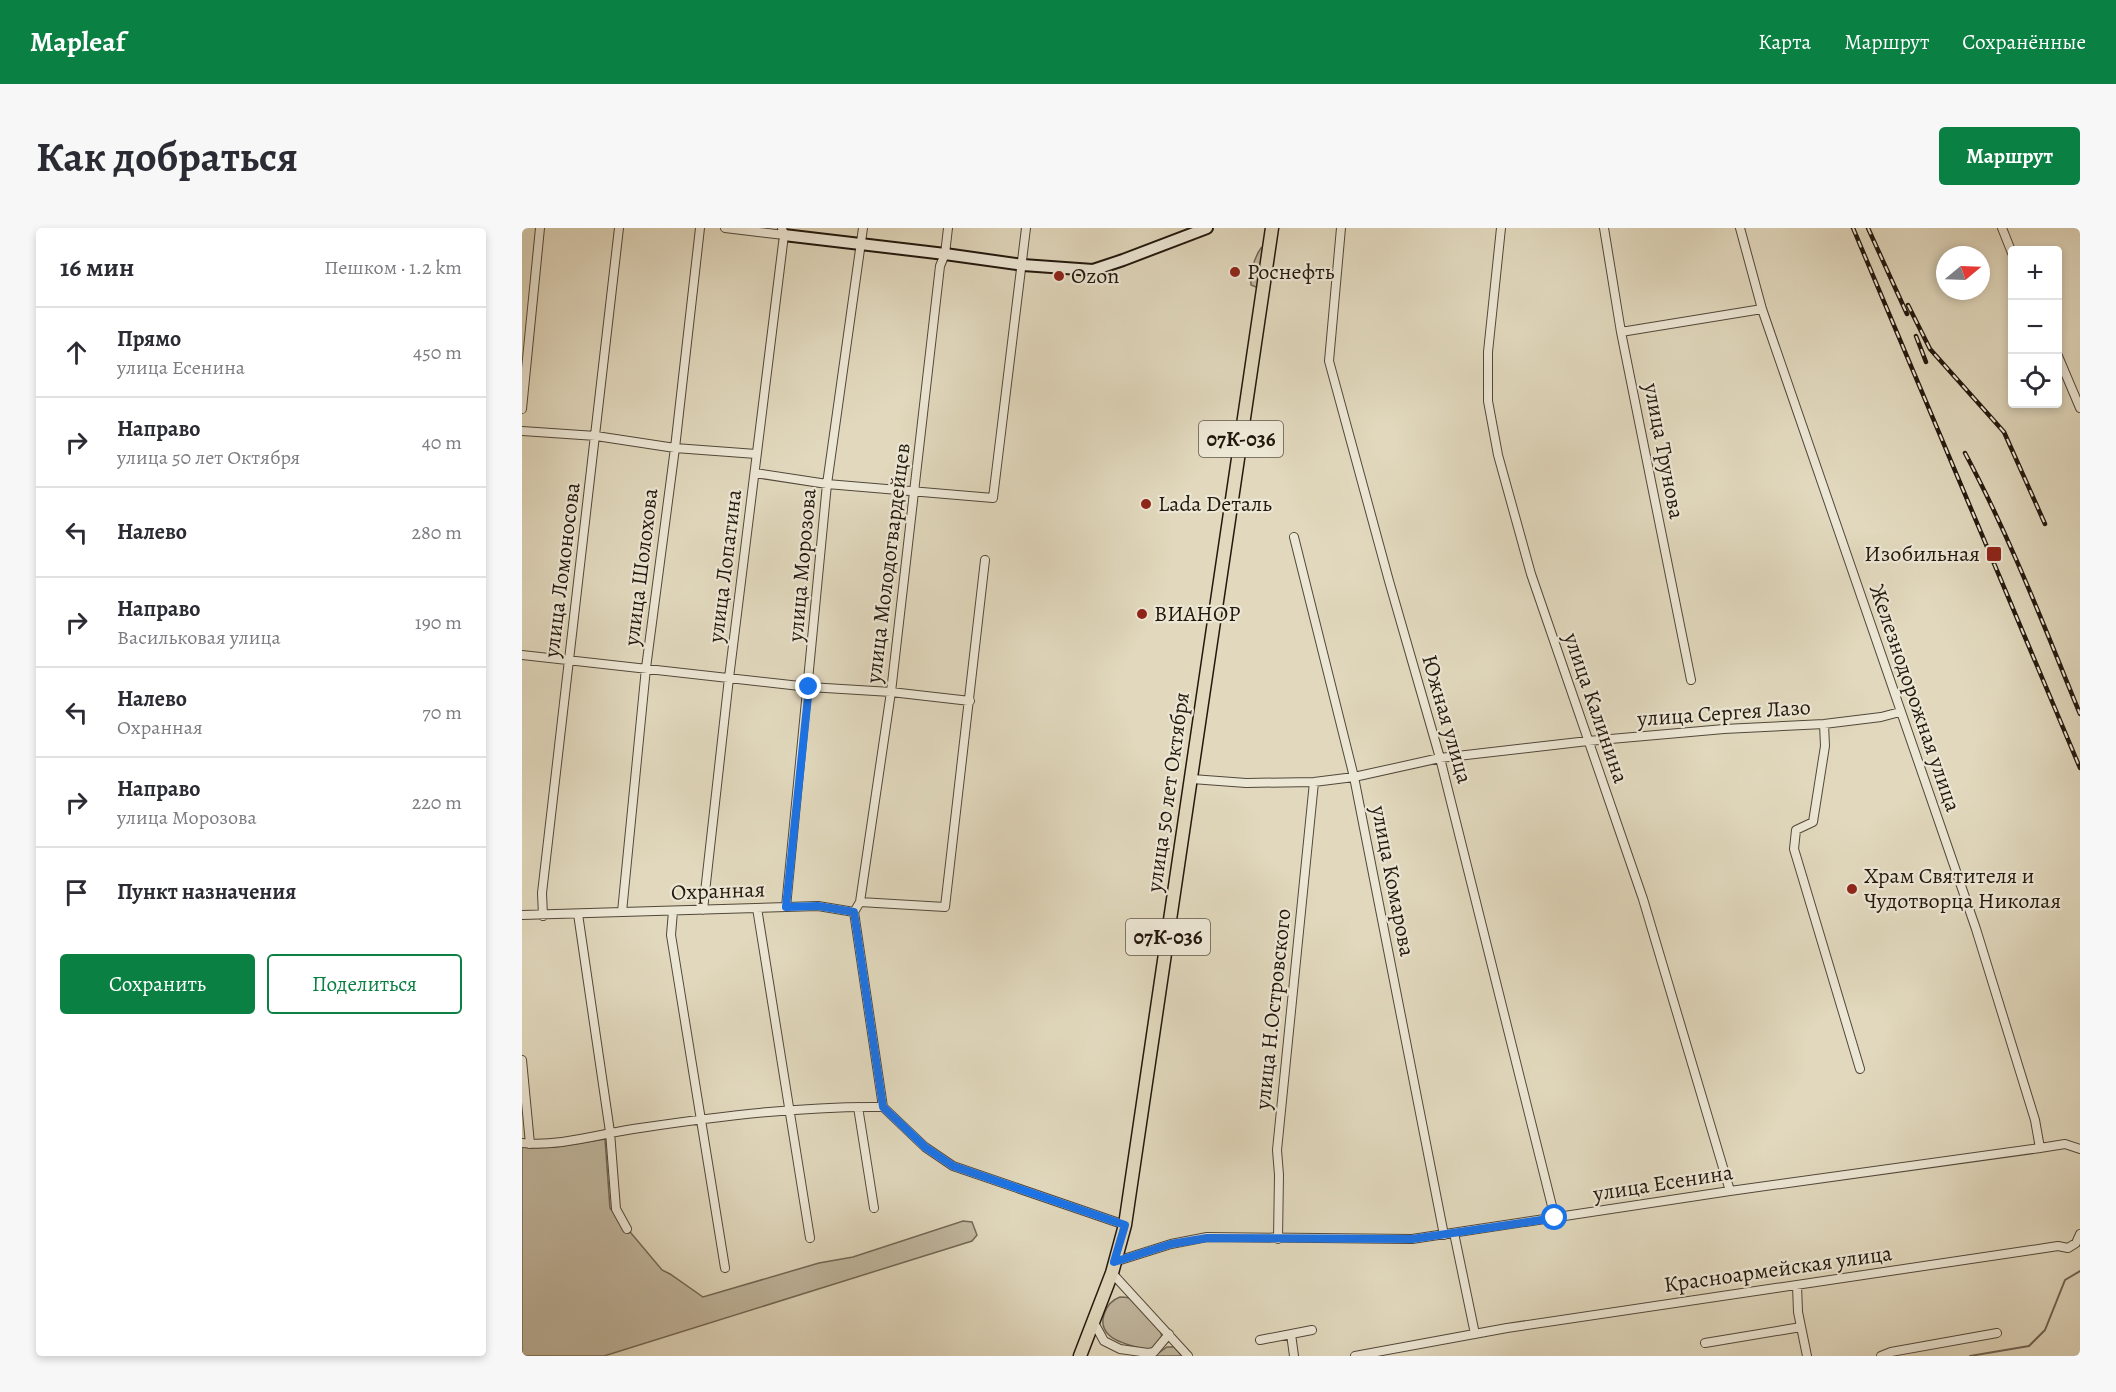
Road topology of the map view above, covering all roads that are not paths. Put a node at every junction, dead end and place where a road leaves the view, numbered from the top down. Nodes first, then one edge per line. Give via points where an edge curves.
1 (540, 228) edge
2 (619, 228) edge
3 (700, 228) edge
4 (725, 228) edge
5 (862, 228) edge
6 (948, 228) edge
7 (1026, 228) edge
8 (1207, 228) edge
9 (1272, 228) edge
10 (1341, 228) edge
11 (1501, 228) edge
12 (1604, 228) edge
13 (1740, 228) edge
14 (2002, 228) edge
15 (783, 231) edge
16 (861, 245) junction
17 (2010, 246) edge
18 (945, 254) junction
19 (1023, 265) junction
20 (1762, 309) junction
21 (1621, 332) junction
22 (2062, 365) edge
23 (2080, 408) edge
24 (522, 409) edge
25 (522, 431) edge
26 (596, 436) junction
27 (675, 448) junction
28 (756, 454) junction
29 (755, 473) junction
30 (827, 484) junction
31 (914, 492) junction
32 (1294, 537) dead end
33 (985, 560) dead end
34 (522, 655) edge
35 (570, 659) junction
36 (646, 668) junction
37 (729, 678) junction
38 (1691, 680) dead end
39 (809, 687) junction
40 (891, 693) junction
41 (970, 701) junction
42 (1900, 712) junction
43 (1824, 724) junction
44 (1588, 741) junction
45 (1440, 759) junction
46 (1354, 777) junction
47 (1192, 779) junction
48 (1314, 782) junction
49 (860, 902) junction
50 (786, 907) junction
51 (757, 908) junction
52 (703, 910) junction
53 (673, 911) junction
54 (622, 912) junction
55 (854, 912) junction
56 (578, 914) junction
57 (522, 915) edge
58 (543, 916) junction
59 (522, 1060) edge
60 (1860, 1069) dead end
61 (858, 1107) junction
62 (883, 1107) junction
63 (788, 1110) junction
64 (700, 1119) junction
65 (610, 1132) junction
66 (526, 1143) edge
67 (2040, 1148) junction
68 (2080, 1149) edge
69 (1730, 1191) junction
70 (874, 1209) dead end
71 (1555, 1218) junction
72 (1125, 1225) junction
73 (627, 1229) dead end
74 (1454, 1233) junction
75 (2080, 1234) edge
76 (1444, 1235) junction
77 (810, 1238) dead end
78 (1278, 1239) junction
79 (725, 1268) dead end
80 (1113, 1268) junction
81 (1797, 1285) junction
82 (1093, 1321) junction
83 (1801, 1327) junction
84 (1312, 1330) dead end
85 (1169, 1334) junction
86 (1291, 1334) junction
87 (1475, 1334) junction
88 (1997, 1334) dead end
89 (1260, 1340) dead end
90 (1705, 1343) dead end
91 (1080, 1356) edge
92 (1188, 1356) edge
93 (1294, 1356) edge
94 (1355, 1356) edge
95 (1807, 1356) edge
96 (1881, 1356) edge

1 - 24 street
2 - 26 street, улица Ломоносова
3 - 27 street, улица Шолохова
4 - 15 street
5 - 16 street, улица Морозова
6 - 18 street, улица Молодогвардейцев
7 - 19 street
8 - 19 street via 1093,270
9 - 47 main road, улица 50 лет Октября / 07К-036
10 - 45 street, Южная улица via 1329,362
11 - 44 street, улица Калинина via 1488,352 1488,401 1498,455 1531,574
12 - 21 street, улица Трунова
13 - 20 street, Железнодорожная улица
14 - 17 street
15 - 16 street
15 - 28 street, улица Лопатина
16 - 18 street
16 - 30 street, улица Морозова
18 - 19 street
18 - 31 street, улица Молодогвардейцев via 940,266
19 - 31 street via 993,498
20 - 21 street
20 - 42 street, Железнодорожная улица
21 - 38 street, улица Трунова
22 - 23 street
25 - 26 street
26 - 27 street
26 - 35 street, улица Ломоносова
27 - 28 street
27 - 36 street, улица Шолохова
28 - 29 street, улица Лопатина
29 - 30 street
29 - 37 street, улица Лопатина
30 - 31 street
30 - 39 street, улица Морозова
31 - 40 street, улица Молодогвардейцев
32 - 46 street, улица Комарова
33 - 41 street
34 - 35 street
35 - 36 street
35 - 58 street, улица Ломоносова via 542,893
36 - 37 street
36 - 54 street, улица Шолохова
37 - 39 street
37 - 52 street, улица Лопатина
39 - 40 street
39 - 50 street, улица Морозова
40 - 41 street
40 - 49 street, улица Молодогвардейцев
41 - 49 street via 945,907
42 - 43 street, улица Сергея Лазо
42 - 67 street, Железнодорожная улица via 1976,929 2035,1120
43 - 44 street, улица Сергея Лазо
43 - 60 street via 1825,746 1813,822 1796,830 1794,849
44 - 45 street, улица Сергея Лазо
44 - 69 street, улица Калинина via 1643,899
45 - 46 street, улица Сергея Лазо
45 - 71 street, Южная улица
46 - 48 street, улица Сергея Лазо
46 - 76 street, улица Комарова
47 - 48 street, улица Сергея Лазо
47 - 72 main road, улица 50 лет Октября / 07К-036
48 - 78 street, улица Н.Островского via 1277,1150
49 - 55 street
50 - 51 street, Охранная
50 - 55 street, Охранная via 818,906
51 - 52 street, Охранная
51 - 63 street
52 - 53 street, Охранная
53 - 54 street, Охранная
53 - 64 street via 671,935
54 - 56 street, Охранная
55 - 62 street
56 - 58 street, Охранная
56 - 65 street
57 - 58 street, Охранная
59 - 66 street
61 - 62 street
61 - 63 street
61 - 70 street
62 - 72 street via 925,1147 953,1166
63 - 64 street
63 - 77 street
64 - 65 street
64 - 79 street
65 - 66 street via 553,1143
65 - 73 street via 616,1209
67 - 68 street via 2065,1144
67 - 69 street, улица Есенина
69 - 71 street, улица Есенина
71 - 74 street, улица Есенина
72 - 80 main road, улица 50 лет Октября / 07К-036
74 - 76 street, улица Есенина
74 - 87 street
75 - 81 street, Красноармейская улица via 2068,1248 2058,1246
76 - 78 street, улица Есенина via 1412,1239
78 - 80 street, улица Есенина via 1207,1238 1171,1244
80 - 82 main road, улица 50 лет Октября / 07К-036
80 - 85 street
81 - 83 street
81 - 87 street, Красноармейская улица
82 - 85 street via 1104,1341 1120,1349 1154,1352
82 - 91 main road, улица 50 лет Октября / 07К-036
83 - 90 street
83 - 95 street
84 - 86 street
85 - 92 street
86 - 89 street
86 - 93 street
87 - 94 street, Красноармейская улица
88 - 96 street

